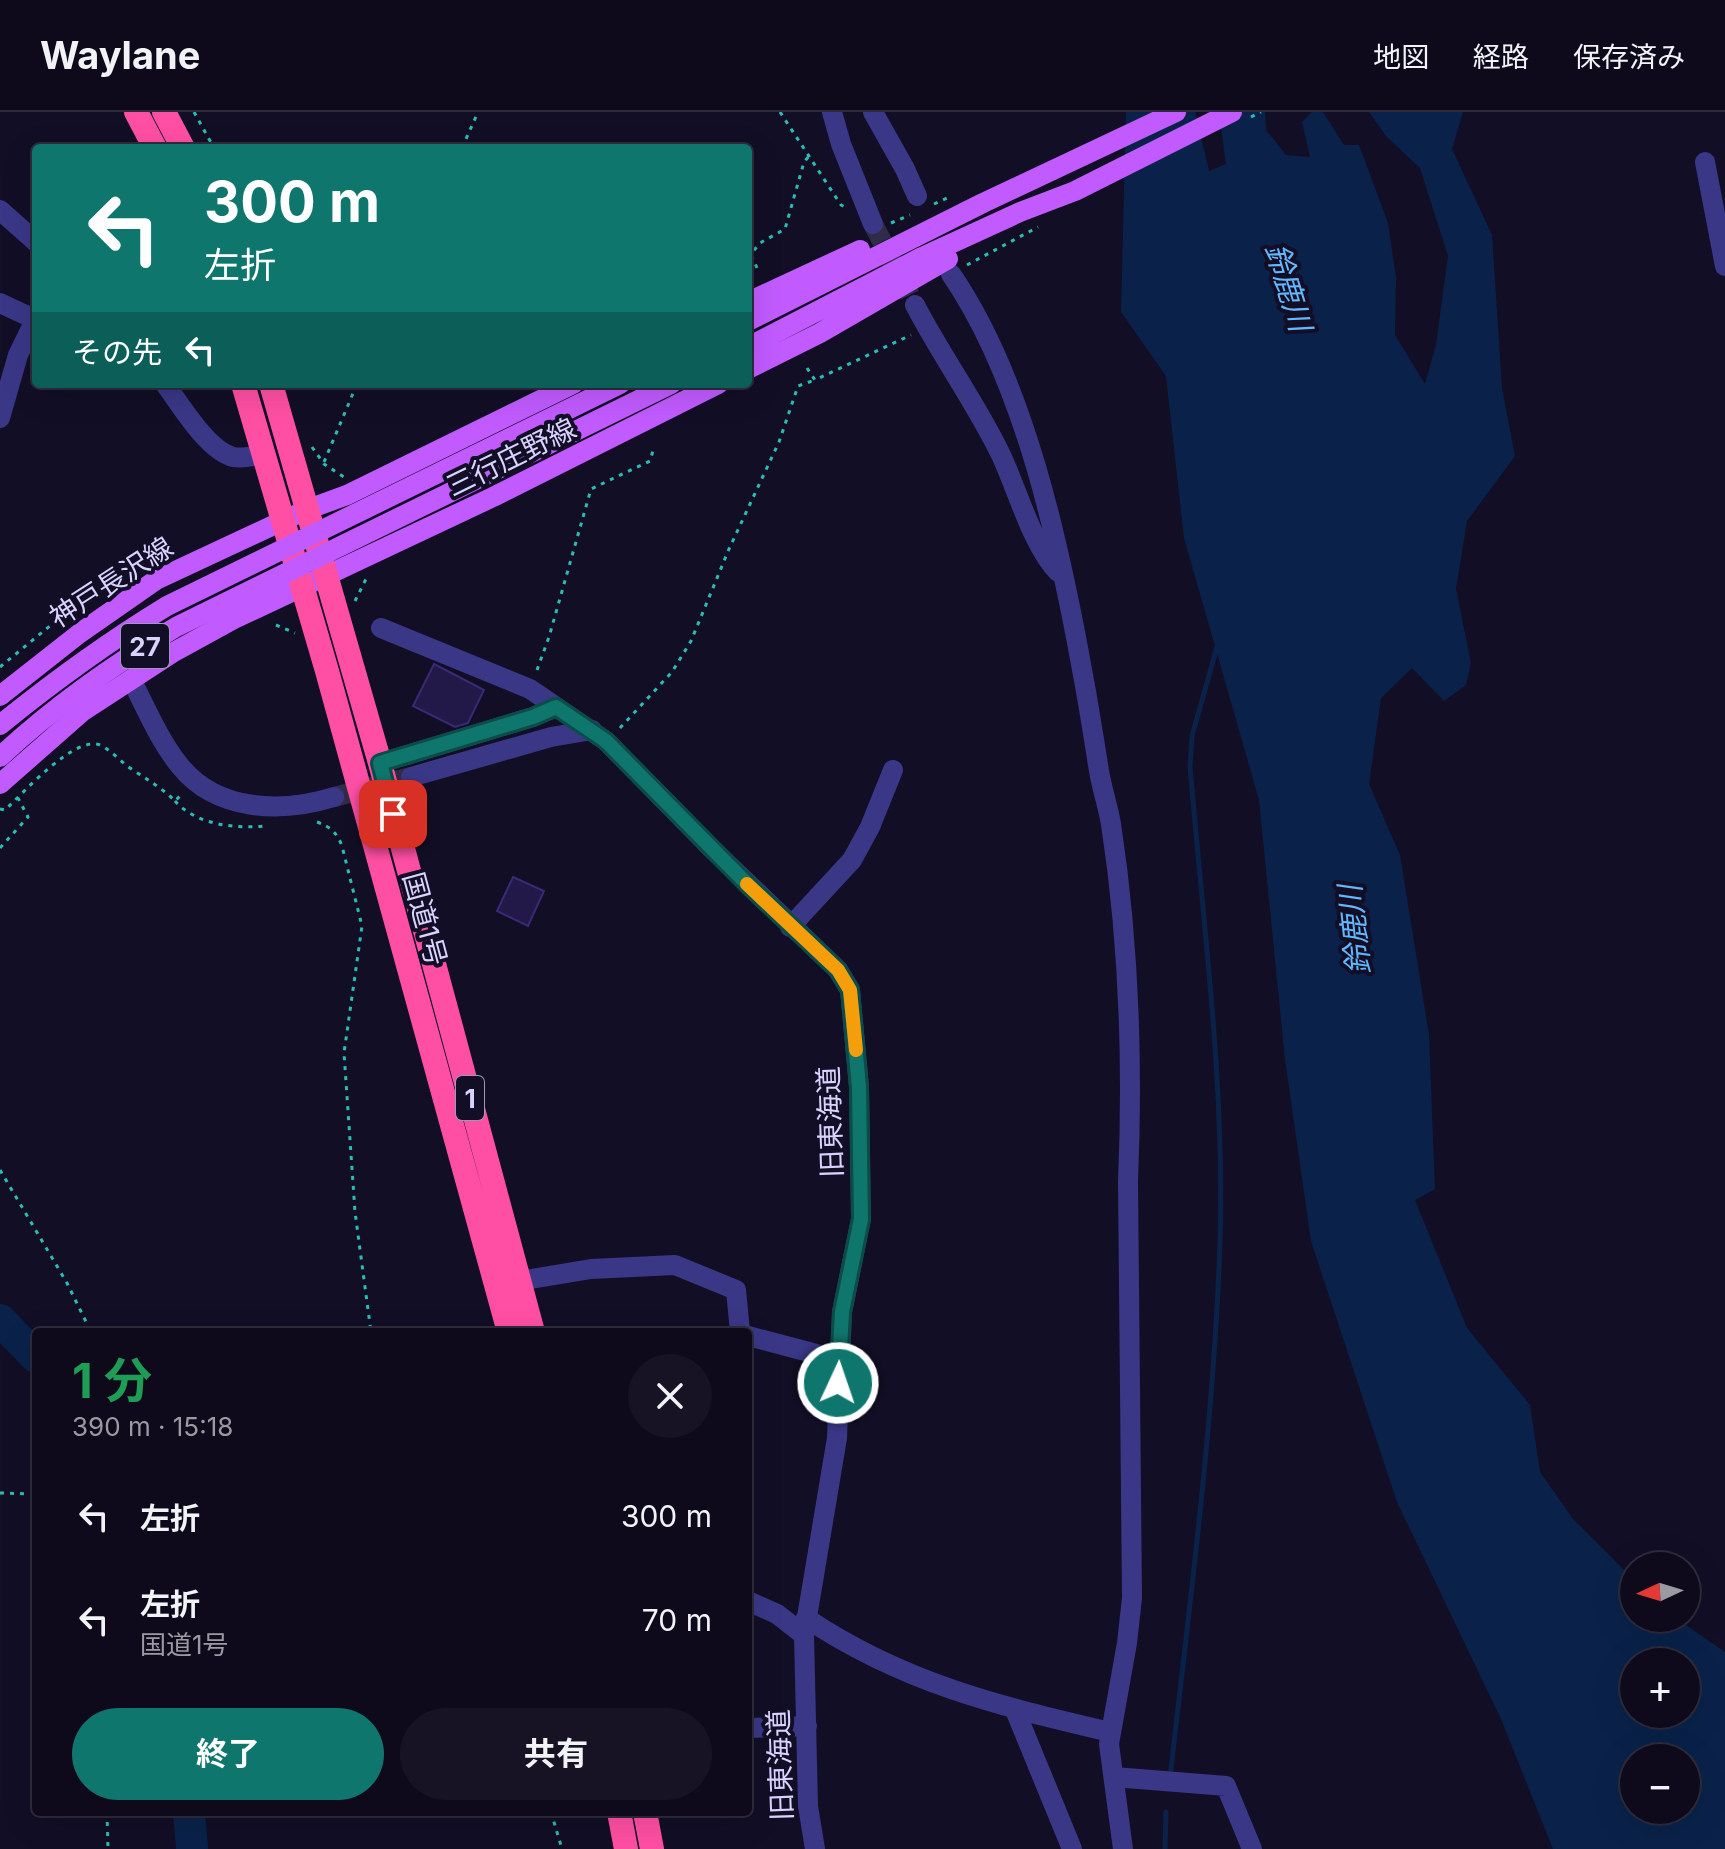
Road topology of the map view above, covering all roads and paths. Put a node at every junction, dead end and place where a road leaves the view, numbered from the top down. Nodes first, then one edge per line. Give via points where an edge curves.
1 (136, 112) edge
2 (164, 112) edge
3 (194, 112) edge
4 (478, 112) edge
5 (780, 112) edge
6 (832, 112) edge
7 (873, 112) edge
8 (1176, 112) edge
9 (1232, 112) edge
10 (153, 144) edge
11 (181, 144) edge
12 (212, 144) edge
13 (464, 144) edge
14 (810, 155) junction
15 (1705, 162) dead end
16 (917, 196) dead end
17 (0, 210) edge
18 (869, 217) joint
19 (32, 238) edge
20 (752, 253) edge
21 (752, 256) edge
22 (938, 265) junction
23 (1725, 266) edge
24 (757, 268) dead end
25 (0, 303) edge
26 (915, 305) tunnel mouth
27 (752, 312) edge
28 (32, 319) edge
29 (32, 328) edge
30 (927, 328) junction
31 (752, 345) edge
32 (752, 367) edge
33 (807, 368) dead end
34 (815, 380) junction
35 (168, 388) edge
36 (244, 388) edge
37 (272, 388) edge
38 (355, 388) edge
39 (565, 388) edge
40 (612, 388) edge
41 (663, 388) edge
42 (710, 388) edge
43 (0, 418) edge
44 (310, 445) dead end
45 (654, 447) dead end
46 (264, 454) junction
47 (324, 464) junction
48 (356, 475) dead end
49 (306, 510) junction
50 (283, 521) junction
51 (297, 542) joint
52 (370, 572) dead end
53 (327, 577) junction
54 (1066, 579) junction
55 (156, 580) junction
56 (301, 589) junction
57 (354, 604) dead end
58 (276, 625) dead end
59 (381, 628) dead end
60 (295, 633) dead end
61 (0, 667) edge
62 (131, 679) junction
63 (530, 689) junction
64 (0, 696) edge
65 (556, 707) junction
66 (0, 725) edge
67 (599, 736) junction
68 (0, 757) edge
69 (380, 763) junction
70 (893, 770) dead end
71 (411, 777) tunnel mouth
72 (196, 782) junction
73 (0, 784) edge
74 (334, 797) tunnel mouth
75 (18, 798) junction
76 (175, 801) junction
77 (0, 809) edge
78 (273, 816) junction
79 (304, 823) dead end
80 (0, 848) edge
81 (790, 927) junction
82 (0, 1170) edge
83 (519, 1281) junction
84 (89, 1328) edge
85 (370, 1328) edge
86 (508, 1328) edge
87 (532, 1328) edge
88 (740, 1328) edge
89 (752, 1337) edge
90 (839, 1360) junction
91 (0, 1493) edge
92 (32, 1494) edge
93 (752, 1603) edge
94 (805, 1627) junction
95 (1015, 1710) junction
96 (752, 1714) edge
97 (752, 1725) edge
98 (774, 1725) junction
99 (807, 1726) junction
100 (1110, 1732) junction
101 (1114, 1777) junction
102 (107, 1816) edge
103 (552, 1816) edge
104 (620, 1816) edge
105 (646, 1816) edge
106 (108, 1849) edge
107 (562, 1849) edge
108 (626, 1849) edge
109 (652, 1849) edge
110 (815, 1849) edge
111 (1072, 1849) edge
112 (1123, 1849) edge
113 (1252, 1849) edge

1 - 10 highway
2 - 11 highway
3 - 12 path
4 - 13 path
5 - 14 path
6 - 18 street
7 - 16 street
8 - 27 main road via 983,203 908,229
9 - 22 main road via 1075,191 1020,212
14 - 18 path via 841,205
14 - 20 path via 785,229
15 - 23 street
17 - 19 street
21 - 24 path
22 - 31 main road
22 - 32 main road
22 - 54 street via 971,303 1015,406
25 - 28 street
26 - 30 street
29 - 43 street via 18,355
30 - 34 path
30 - 54 street via 970,395 1051,565
33 - 34 path
34 - 67 path via 798,386 779,442 691,641 665,681
35 - 46 street via 218,450 233,457
36 - 46 highway, 国道1号 / 1
37 - 49 highway, 国道1号 / 1
38 - 47 path
39 - 49 main road, 三行庄野線
40 - 51 main road, 三行庄野線, bridge
41 - 68 main road, 三行庄野線 / 27, bridge via 176,627 76,692
42 - 53 main road, 三行庄野線
44 - 47 path
45 - 63 path via 650,461 591,489
46 - 50 highway, 国道1号 / 1
47 - 48 path via 344,477
49 - 50 main road, 神戸長沢線 / 27
49 - 53 highway, 国道1号 / 1
50 - 55 main road, 神戸長沢線 / 27
50 - 56 highway, 国道1号 / 1
51 - 66 main road, 神戸長沢線 / 27, bridge via 167,606 113,639
52 - 57 path
53 - 56 main road, 27
53 - 69 highway, 国道1号 / 1
54 - 100 street via 1111,822 1125,957 1132,1598
55 - 61 path via 122,572
55 - 64 main road, 神戸長沢線 / 27
56 - 62 main road, 27 via 234,619
56 - 86 highway, 国道1号 / 1
58 - 60 path
59 - 63 street, 旧東海道
62 - 72 street via 164,744
62 - 73 main road, 27 via 83,711
63 - 65 street, 旧東海道
65 - 67 street, 旧東海道
65 - 69 street
67 - 71 street via 551,737
67 - 81 street, 旧東海道
69 - 83 highway, 国道1号 / 1
70 - 81 street via 852,860
72 - 76 path
72 - 78 street via 214,795
74 - 78 street
75 - 76 path via 69,753 98,744
75 - 77 path
75 - 80 path via 28,817
76 - 78 path via 196,818 250,827
79 - 85 path via 329,826 337,835 362,926 344,1053 355,1212
81 - 90 street, 旧東海道 via 838,970 850,990 859,1087 861,1219 842,1312
82 - 84 path
83 - 87 highway, 国道1号 / 1
83 - 88 street via 591,1269 675,1265 736,1290
89 - 90 street
90 - 94 street, 旧東海道 via 837,1438
91 - 92 path
93 - 94 street
94 - 95 street via 908,1675
94 - 99 street, 旧東海道
95 - 100 street
95 - 111 street
96 - 98 street
97 - 98 street
98 - 99 street
99 - 110 street, 旧東海道 via 808,1806
100 - 101 street
101 - 112 street
101 - 113 street via 1226,1786
102 - 106 path
103 - 107 path
104 - 108 highway
105 - 109 highway

